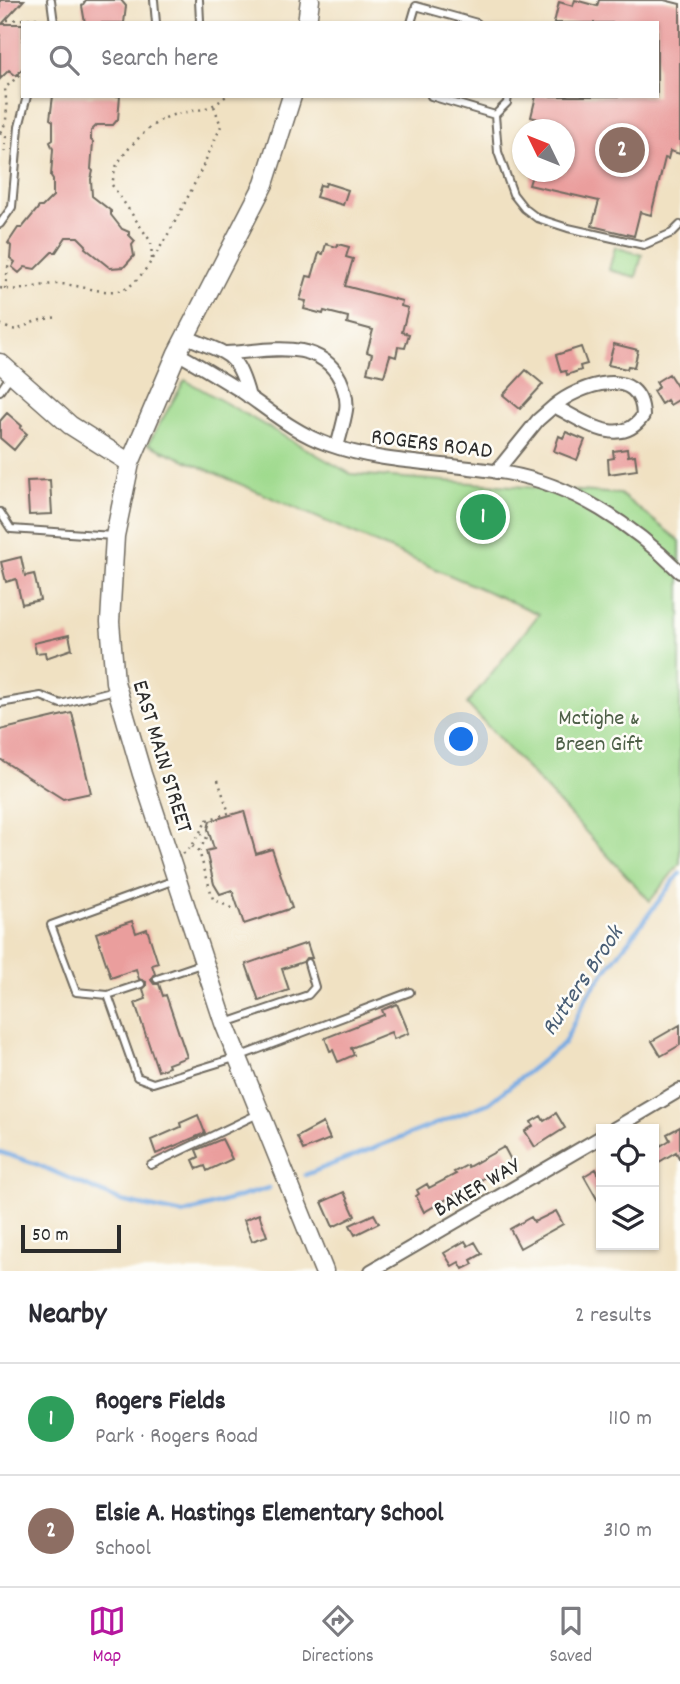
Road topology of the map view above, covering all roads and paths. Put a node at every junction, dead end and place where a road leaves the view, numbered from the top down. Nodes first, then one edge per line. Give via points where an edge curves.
1 (51, 0) edge
2 (154, 0) edge
3 (199, 0) edge
4 (310, 0) edge
5 (417, 3) edge
6 (41, 18) dead end
7 (7, 20) dead end
8 (54, 21) edge
9 (156, 21) edge
10 (199, 21) edge
11 (307, 21) edge
12 (412, 21) edge
13 (471, 21) edge
14 (21, 74) edge
15 (26, 98) edge
16 (224, 98) edge
17 (291, 98) edge
18 (438, 98) edge
19 (508, 98) edge
20 (214, 106) junction
21 (495, 115) junction
22 (0, 132) edge
23 (4, 157) edge
24 (0, 224) edge
25 (680, 225) edge
26 (152, 260) junction
27 (9, 261) dead end
28 (2, 289) edge
29 (59, 317) dead end
30 (0, 324) edge
31 (185, 336) junction
32 (177, 353) junction
33 (226, 354) junction
34 (6, 368) edge
35 (0, 391) edge
36 (249, 397) junction
37 (554, 406) junction
38 (337, 447) junction
39 (130, 463) junction
40 (496, 472) junction
41 (0, 512) edge
42 (115, 536) junction
43 (680, 572) edge
44 (117, 689) junction
45 (0, 703) edge
46 (217, 777) dead end
47 (199, 833) junction
48 (192, 846) junction
49 (199, 851) junction
50 (180, 856) dead end
51 (177, 880) junction
52 (235, 911) dead end
53 (204, 963) junction
54 (308, 963) dead end
55 (157, 979) dead end
56 (141, 984) dead end
57 (410, 992) dead end
58 (108, 995) junction
59 (224, 1023) junction
60 (238, 1057) junction
61 (680, 1090) edge
62 (260, 1113) junction
63 (622, 1124) edge
64 (596, 1140) edge
65 (152, 1165) dead end
66 (324, 1271) edge
67 (371, 1271) edge

1 - 8 lane
2 - 9 lane
3 - 10 lane
4 - 11 main road
5 - 12 lane
5 - 13 lane
6 - 7 path
14 - 22 path via 5,88 6,121
15 - 24 lane via 19,127 12,208
16 - 20 path
17 - 31 main road, EAST MAIN STREET via 264,184
18 - 21 lane
19 - 21 lane
20 - 26 path via 221,126
20 - 26 path via 165,117 115,169 113,185 151,242
21 - 25 lane via 498,152 513,194 537,218 644,245 673,233
22 - 23 path via 6,137
26 - 28 path via 126,290 106,292 58,284
27 - 28 path
29 - 30 path via 11,331
31 - 32 main road, EAST MAIN STREET
31 - 33 street
32 - 36 street, ROGERS ROAD
32 - 39 main road, EAST MAIN STREET
33 - 36 street via 239,366
33 - 38 street via 303,350 328,363 345,393
34 - 35 lane
34 - 39 main road via 70,425
36 - 38 street, ROGERS ROAD via 303,433
37 - 37 street via 613,433 633,428 643,416 640,397 630,387 616,384 577,391
37 - 40 street
38 - 40 street, ROGERS ROAD via 404,462
39 - 42 main road, EAST MAIN STREET
40 - 43 street, ROGERS ROAD via 560,489 607,514
41 - 42 lane via 11,529
42 - 44 main road, EAST MAIN STREET via 110,622
44 - 45 lane via 61,704 41,696
44 - 51 main road, EAST MAIN STREET
46 - 47 path via 229,813 207,820
47 - 48 path
47 - 49 path via 207,837
48 - 49 path
48 - 50 path
49 - 52 path via 214,899
51 - 53 main road, EAST MAIN STREET
51 - 58 lane via 51,925 76,992
53 - 55 lane
53 - 59 main road, EAST MAIN STREET
54 - 59 lane via 315,987 308,995
56 - 58 lane
57 - 60 lane
58 - 60 lane via 137,1077 153,1083
59 - 60 main road, EAST MAIN STREET
60 - 62 main road, EAST MAIN STREET
61 - 63 street
62 - 65 lane
62 - 66 main road, EAST MAIN STREET
64 - 67 street, BAKER WAY

